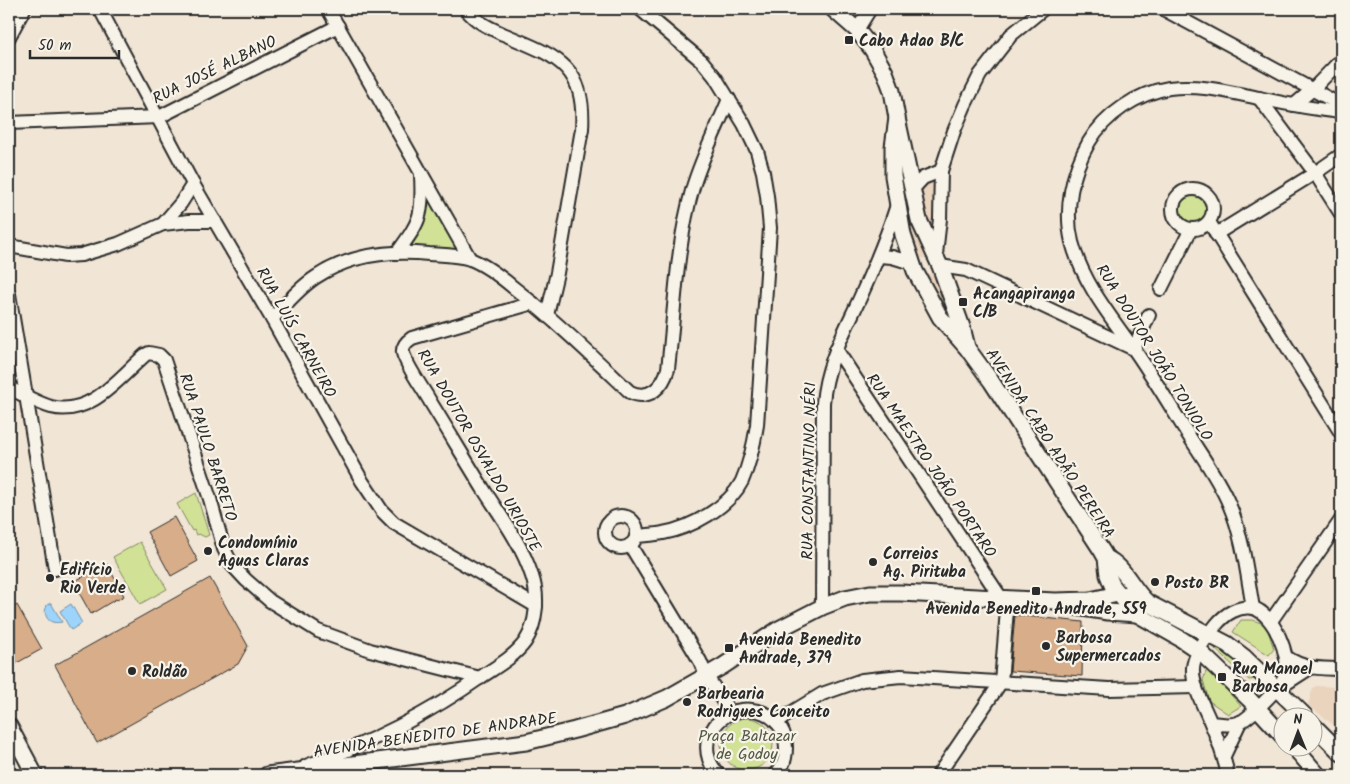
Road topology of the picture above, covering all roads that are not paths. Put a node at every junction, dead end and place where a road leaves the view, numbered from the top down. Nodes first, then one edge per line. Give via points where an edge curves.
1 (24, 9) edge
2 (100, 9) edge
3 (328, 9) edge
4 (466, 9) edge
5 (640, 9) edge
6 (870, 9) edge
7 (1043, 9) edge
8 (1163, 9) edge
9 (840, 12) edge
10 (338, 26) junction
11 (857, 30) junction
12 (9, 37) edge
13 (1341, 60) edge
14 (1313, 89) junction
15 (1259, 98) junction
16 (729, 99) junction
17 (1294, 105) junction
18 (1340, 106) edge
19 (159, 117) junction
20 (897, 118) junction
21 (9, 123) edge
22 (1341, 155) edge
23 (421, 171) junction
24 (941, 171) junction
25 (1315, 173) junction
26 (193, 184) junction
27 (912, 190) junction
28 (897, 205) junction
29 (1341, 214) edge
30 (215, 221) junction
31 (1208, 222) junction
32 (163, 224) junction
33 (1191, 229) junction
34 (1216, 234) junction
35 (9, 246) edge
36 (397, 253) junction
37 (879, 256) junction
38 (470, 259) junction
39 (938, 260) junction
40 (912, 263) junction
41 (1161, 289) dead end
42 (9, 294) edge
43 (533, 303) junction
44 (547, 315) junction
45 (1149, 315) dead end
46 (272, 319) junction
47 (967, 348) junction
48 (836, 349) junction
49 (1134, 350) junction
50 (9, 388) edge
51 (24, 395) junction
52 (1341, 433) edge
53 (1341, 520) edge
54 (1106, 558) junction
55 (55, 569) dead end
56 (1118, 594) junction
57 (1139, 596) junction
58 (1005, 598) junction
59 (1055, 601) junction
60 (536, 606) junction
61 (822, 607) junction
62 (1253, 608) junction
63 (1138, 614) junction
64 (1271, 621) junction
65 (1209, 634) junction
66 (1200, 651) junction
67 (1286, 657) junction
68 (1310, 668) junction
69 (1341, 669) edge
70 (706, 675) junction
71 (480, 678) junction
72 (1001, 682) junction
73 (1196, 687) junction
74 (1277, 690) junction
75 (1294, 706) edge
76 (1258, 708) junction
77 (730, 712) junction
78 (776, 722) junction
79 (1240, 722) junction
80 (1211, 723) junction
81 (1272, 724) edge
82 (9, 726) edge
83 (1322, 734) edge
84 (1341, 753) edge
85 (1224, 756) junction
86 (1302, 756) edge
87 (287, 773) junction
88 (35, 775) edge
89 (267, 775) edge
90 (719, 775) edge
91 (775, 775) edge
92 (938, 775) edge
93 (1228, 775) edge
94 (1318, 775) edge

1 - 12 street
2 - 19 street, RUA LUÍS CARNEIRO
3 - 10 street
4 - 44 street via 474,20 486,27 549,54 565,65 580,95 582,129
5 - 16 street via 702,61
6 - 11 street
7 - 24 street via 1011,35 980,75 958,122
8 - 14 street
9 - 11 main road, AVENIDA CABO ADÃO PEREIRA
10 - 19 street, RUA JOSÉ ALBANO
10 - 23 street
11 - 20 main road, AVENIDA CABO ADÃO PEREIRA via 886,72
13 - 14 street
14 - 17 street
14 - 18 street
15 - 17 street, RUA DOUTOR JOÃO TONIOLO
15 - 25 street
15 - 49 street, RUA DOUTOR JOÃO TONIOLO via 1194,87 1168,88 1140,97 1117,110 1094,133 1081,156 1072,182 1069,212 1072,241 1081,266 1106,311
16 - 44 street via 693,187 682,237 668,369 660,386 645,395 630,392
16 - 70 street via 757,151 768,196 758,425 752,456 741,483 725,502 708,515 683,527 633,540
17 - 18 street, RUA DOUTOR JOÃO TONIOLO
19 - 21 street, RUA JOSÉ ALBANO
19 - 26 street, RUA LUÍS CARNEIRO
20 - 27 main road, AVENIDA CABO ADÃO PEREIRA
20 - 28 main road, AVENIDA CABO ADÃO PEREIRA via 893,147
22 - 25 street
23 - 36 street via 423,202 420,216
23 - 38 street
24 - 27 street via 922,178
24 - 39 street
25 - 29 street
25 - 34 street
26 - 30 street, RUA LUÍS CARNEIRO
26 - 32 street
27 - 28 main road
27 - 39 main road, AVENIDA CABO ADÃO PEREIRA via 919,220
28 - 37 street, RUA CONSTANTINO NÉRI
28 - 40 main road, AVENIDA CABO ADÃO PEREIRA
30 - 32 street
30 - 46 street, RUA LUÍS CARNEIRO
31 - 33 street
31 - 33 street via 1214,208 1208,195 1196,188 1182,191 1173,202 1172,210 1178,223
31 - 34 street
32 - 35 street via 118,244 81,255 66,256
33 - 41 street
34 - 52 street
36 - 38 street
36 - 46 street via 365,256 339,264 315,278
37 - 40 street
37 - 48 street, RUA CONSTANTINO NÉRI
38 - 43 street via 496,273
39 - 40 main road via 926,268
39 - 47 main road, AVENIDA CABO ADÃO PEREIRA
39 - 49 street via 966,270
40 - 47 main road, AVENIDA CABO ADÃO PEREIRA via 940,317
42 - 51 street
43 - 44 street
43 - 60 street, RUA DOUTOR OSVALDO URIOSTE via 412,338 403,346 403,353 516,539 533,578
45 - 49 street
46 - 60 street, RUA LUÍS CARNEIRO via 382,511 394,523
47 - 54 main road, AVENIDA CABO ADÃO PEREIRA
48 - 58 street, RUA MAESTRO JOÃO PORTARO
48 - 61 street, RUA CONSTANTINO NÉRI via 824,383
49 - 62 street, RUA DOUTOR JOÃO TONIOLO via 1229,504 1240,535
50 - 51 street, RUA PAULO BARRETO
51 - 55 street
51 - 71 street, RUA PAULO BARRETO via 52,407 70,408 87,404 145,355 160,355 224,549 232,565 246,580 270,601 318,631 370,650
53 - 64 street
54 - 56 main road, AVENIDA CABO ADÃO PEREIRA via 1108,575
54 - 57 main road, AVENIDA CABO ADÃO PEREIRA via 1117,564
56 - 57 main road, AVENIDA BENEDITO DE ANDRADE
56 - 59 main road, AVENIDA BENEDITO DE ANDRADE via 1090,600
56 - 63 main road, AVENIDA CABO ADÃO PEREIRA
57 - 65 main road via 1159,610
58 - 59 main road, AVENIDA BENEDITO DE ANDRADE
58 - 61 main road, AVENIDA BENEDITO DE ANDRADE via 870,593
58 - 72 street
59 - 63 main road, AVENIDA BENEDITO DE ANDRADE via 1076,608
60 - 71 street, RUA DOUTOR OSVALDO URIOSTE via 525,641 510,657
61 - 70 main road, AVENIDA BENEDITO DE ANDRADE via 779,629
62 - 64 street
62 - 65 street via 1226,614
63 - 66 main road
64 - 67 street
65 - 66 street
65 - 74 main road via 1244,657
66 - 73 street via 1193,668
66 - 76 main road
67 - 68 street
67 - 74 street via 1286,674
68 - 69 street
68 - 74 street
70 - 77 street
70 - 87 main road, AVENIDA BENEDITO DE ANDRADE via 667,698 633,712 526,742
71 - 87 street, RUA DOUTOR OSVALDO URIOSTE via 406,723 342,753
72 - 73 street via 1109,689
72 - 78 street via 901,676 862,680 822,694
72 - 92 street
73 - 80 street
74 - 75 main road
74 - 76 street
76 - 79 street
76 - 81 main road
77 - 78 street via 755,710
77 - 90 street via 711,731 707,745 708,758
78 - 91 street via 783,732 786,753
79 - 80 street via 1227,725
79 - 85 street
80 - 85 street
82 - 88 main road
83 - 84 main road
85 - 93 street
86 - 94 main road
87 - 89 main road, AVENIDA BENEDITO DE ANDRADE

